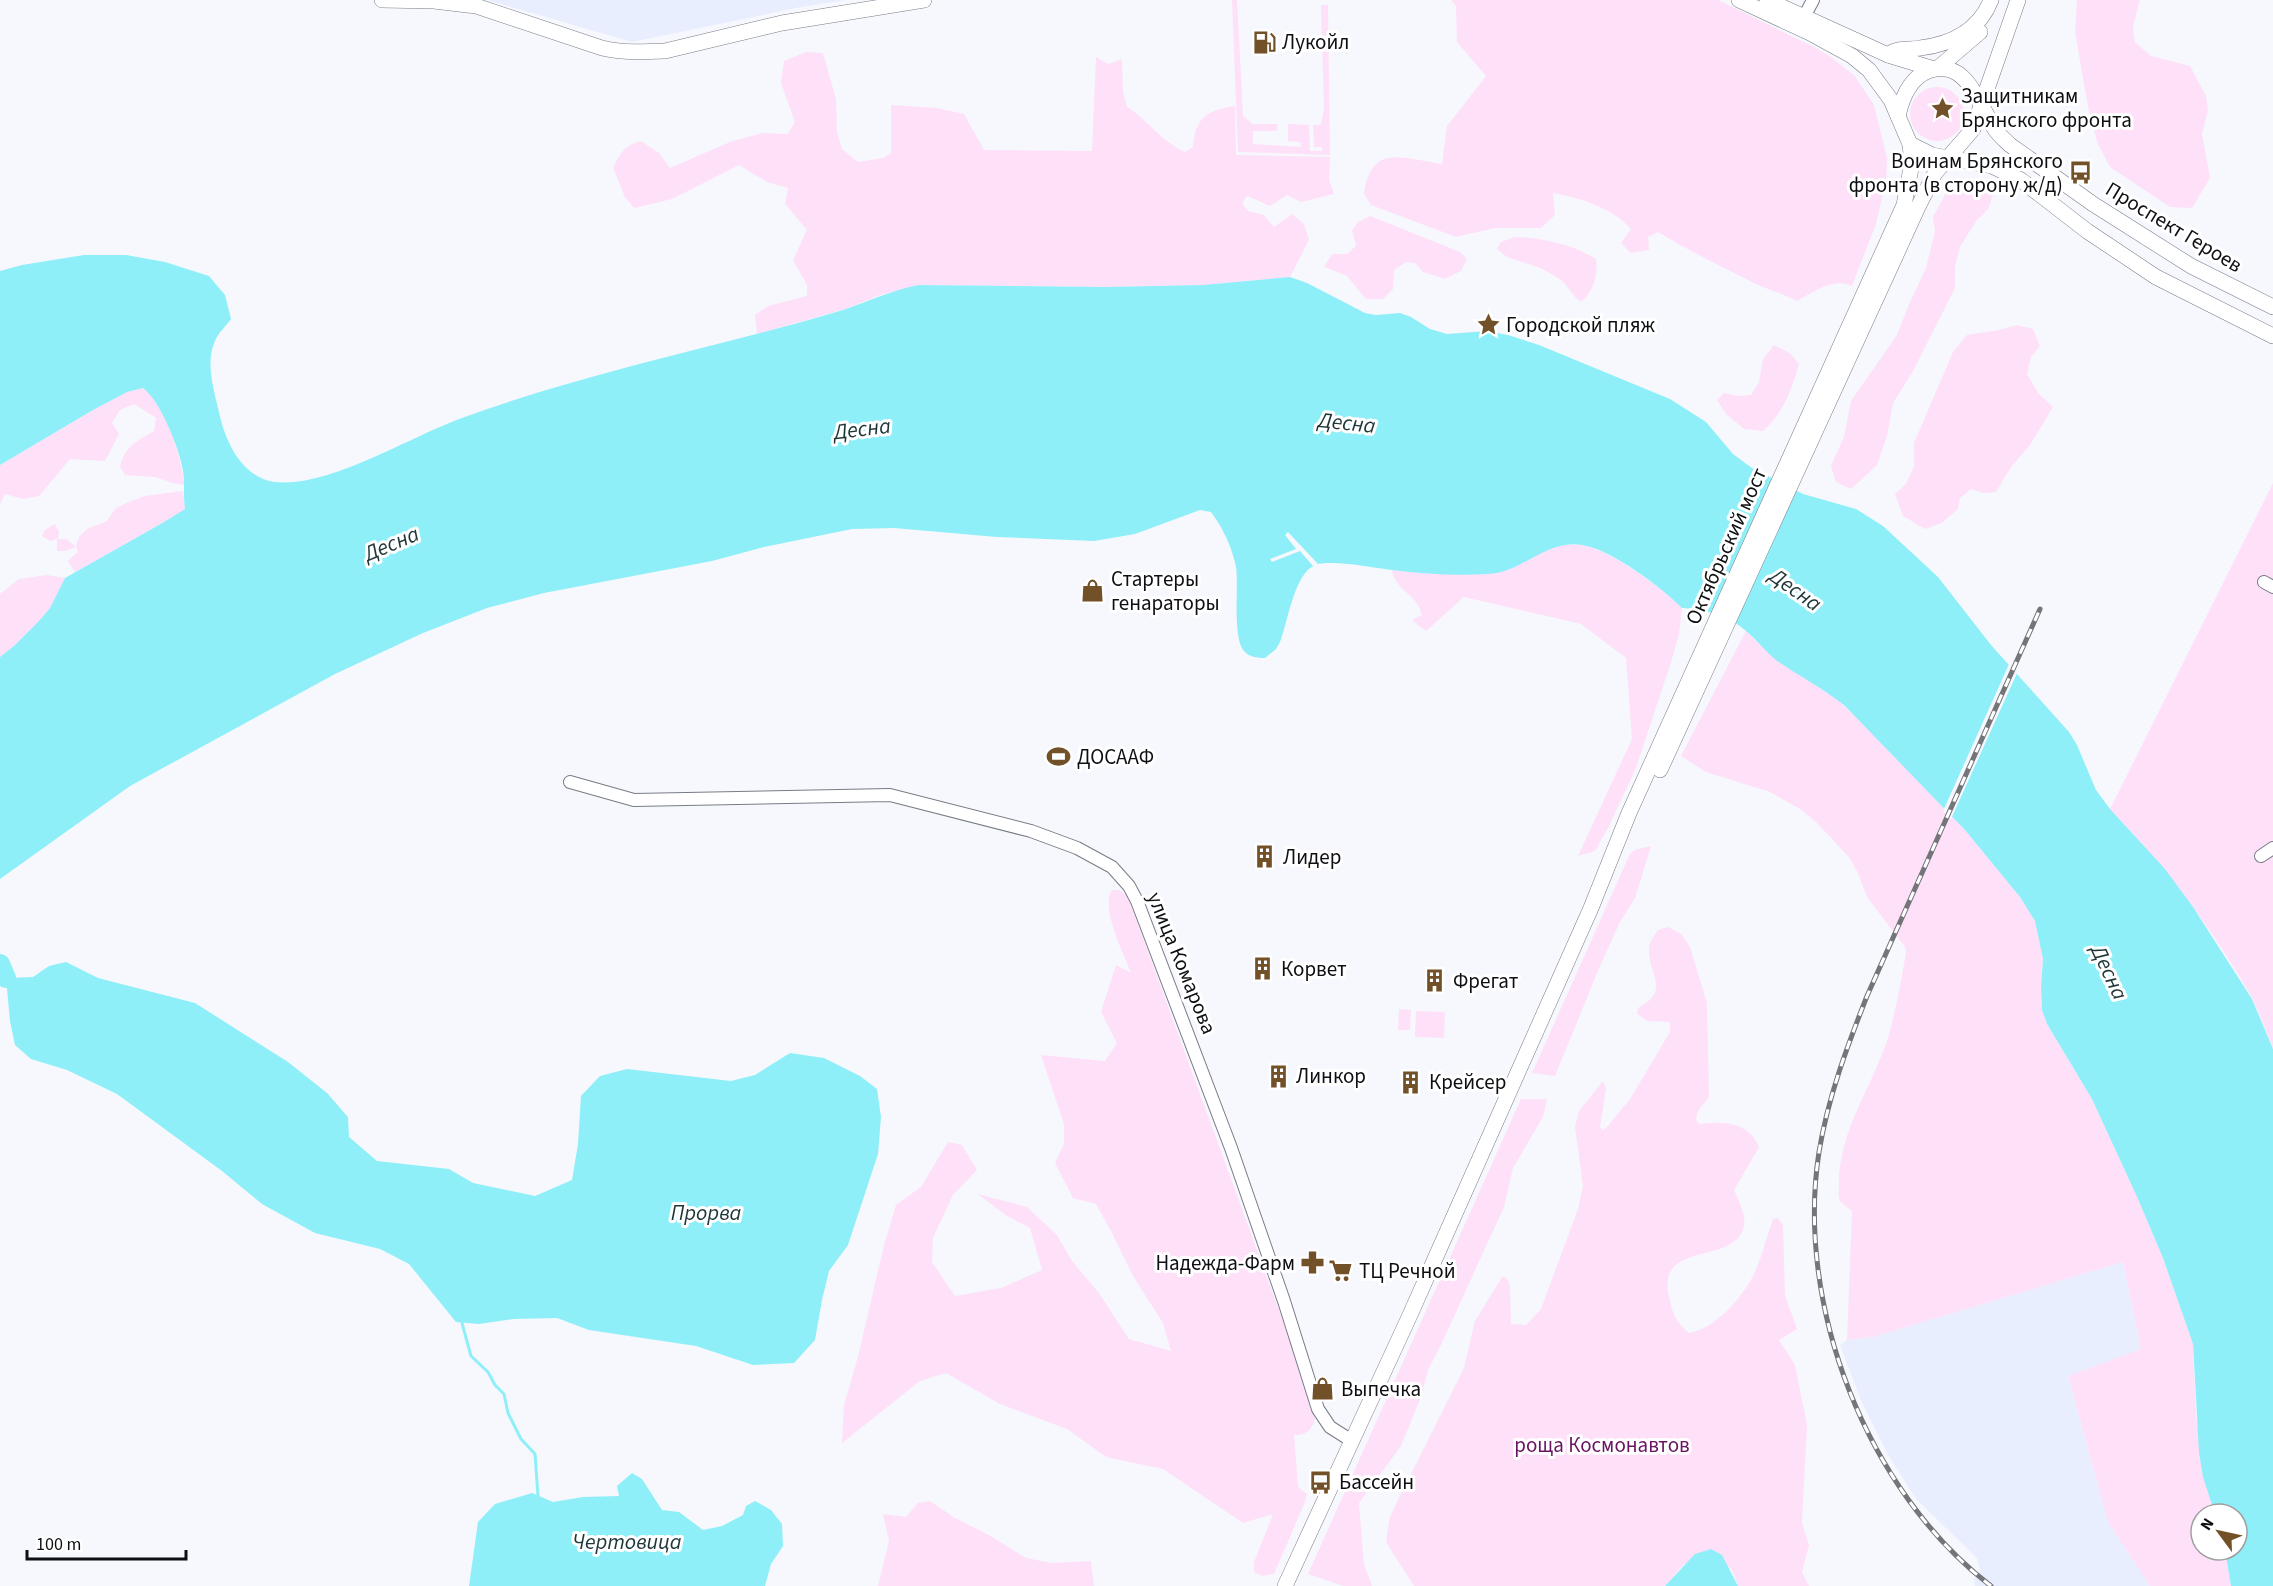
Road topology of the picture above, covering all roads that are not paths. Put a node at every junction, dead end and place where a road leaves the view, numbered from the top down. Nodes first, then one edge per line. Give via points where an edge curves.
1 (382, 0) edge
2 (924, 0) edge
3 (1739, 0) edge
4 (1767, 0) edge
5 (1812, 0) edge
6 (1991, 0) edge
7 (1996, 0) edge
8 (2018, 0) edge
9 (1804, 17) junction
10 (1888, 55) junction
11 (1936, 69) junction
12 (1980, 104) junction
13 (1898, 116) junction
14 (1910, 144) junction
15 (1948, 157) junction
16 (1868, 298) junction
17 (2273, 307) edge
18 (2273, 336) edge
19 (570, 782) dead end
20 (2273, 848) edge
21 (2261, 856) dead end
22 (1352, 1441) junction
23 (1285, 1586) edge

1 - 2 main road via 476,6 602,48 649,52 782,23
3 - 13 main road via 1852,56 1881,85
4 - 9 main road
5 - 9 street
6 - 10 main road via 1983,17 1964,35
7 - 11 main road via 1984,27
8 - 12 main road
9 - 10 main road
10 - 11 main road
11 - 12 main road via 1961,74
11 - 13 main road via 1914,81 1901,101
12 - 15 main road via 1973,129
12 - 17 main road, Проспект Героев via 1998,134 2010,145 2093,204 2191,266
13 - 14 main road
14 - 15 main road via 1932,155
14 - 16 main road via 1912,163 1904,205
15 - 16 main road via 1930,182
15 - 18 main road via 1992,166 2021,180 2156,277
16 - 22 main road, Октябрьский мост
19 - 22 street, улица Комарова via 634,800 890,795 1031,831 1077,848 1112,867 1137,901 1189,1035 1284,1301 1318,1409 1330,1427
20 - 21 street
22 - 23 main road

